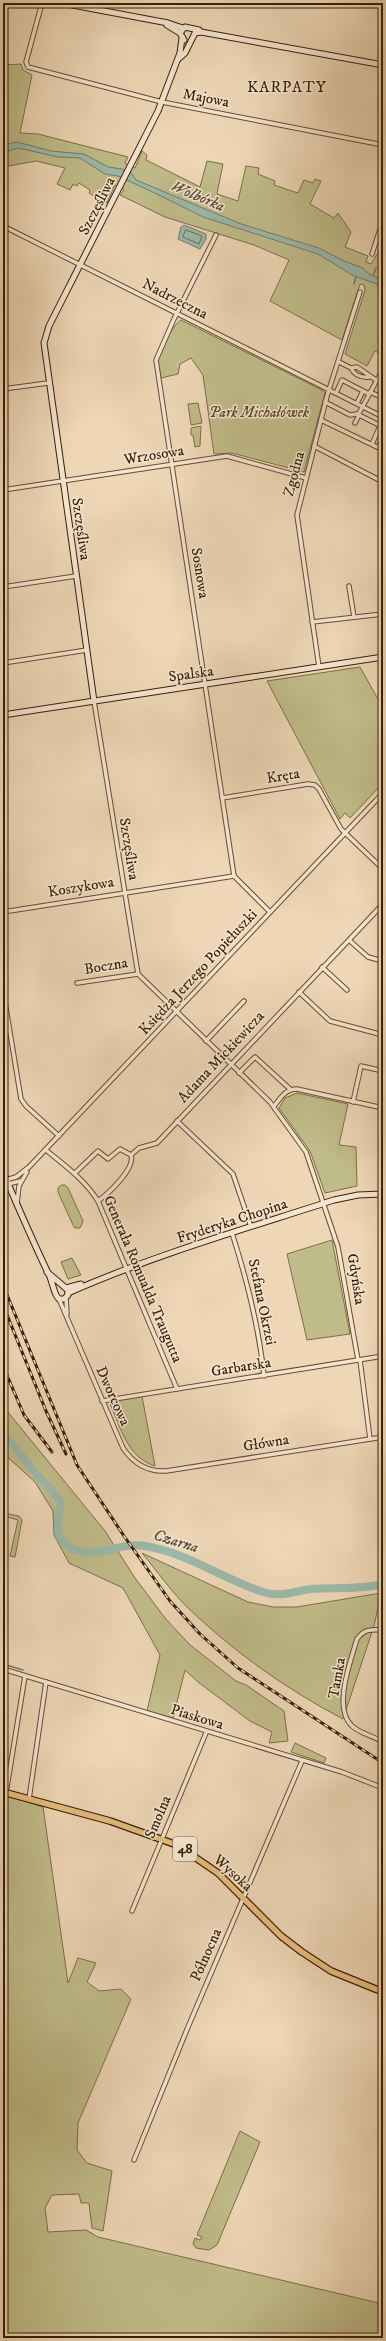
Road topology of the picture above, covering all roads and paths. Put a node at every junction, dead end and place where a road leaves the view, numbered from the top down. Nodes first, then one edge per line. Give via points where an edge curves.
1 (42, 3) edge
2 (62, 3) edge
3 (102, 3) edge
4 (100, 10) junction
5 (182, 33) junction
6 (193, 34) junction
7 (177, 60) junction
8 (383, 65) edge
9 (162, 102) junction
10 (383, 145) edge
11 (383, 220) edge
12 (3, 226) edge
13 (216, 235) dead end
14 (372, 254) dead end
15 (80, 264) junction
16 (360, 292) dead end
17 (176, 314) junction
18 (339, 362) junction
19 (350, 368) junction
20 (383, 369) edge
21 (370, 377) junction
22 (376, 380) junction
23 (48, 382) junction
24 (3, 389) edge
25 (329, 390) junction
26 (363, 391) junction
27 (336, 393) junction
28 (370, 393) junction
29 (383, 398) edge
30 (325, 402) junction
31 (357, 404) junction
32 (363, 407) junction
33 (359, 415) junction
34 (383, 417) edge
35 (321, 420) junction
36 (355, 423) dead end
37 (382, 427) edge
38 (383, 438) edge
39 (372, 444) junction
40 (314, 446) junction
41 (378, 447) junction
42 (383, 450) edge
43 (171, 465) junction
44 (306, 478) junction
45 (62, 481) junction
46 (383, 482) edge
47 (3, 490) edge
48 (383, 499) edge
49 (76, 576) junction
50 (349, 586) dead end
51 (3, 587) edge
52 (383, 614) edge
53 (354, 617) junction
54 (312, 622) junction
55 (87, 650) junction
56 (383, 657) edge
57 (3, 663) edge
58 (319, 667) junction
59 (205, 684) junction
60 (94, 701) junction
61 (3, 715) edge
62 (383, 792) edge
63 (222, 798) junction
64 (345, 833) junction
65 (383, 869) edge
66 (234, 876) junction
67 (124, 893) junction
68 (383, 904) edge
69 (3, 912) edge
70 (270, 912) junction
71 (348, 940) junction
72 (383, 961) edge
73 (322, 967) junction
74 (138, 974) junction
75 (77, 983) dead end
76 (3, 990) edge
77 (347, 990) dead end
78 (299, 992) junction
79 (244, 1001) dead end
80 (176, 1013) junction
81 (383, 1035) edge
82 (206, 1041) junction
83 (231, 1065) junction
84 (383, 1071) edge
85 (240, 1073) junction
86 (290, 1089) junction
87 (353, 1102) junction
88 (274, 1106) junction
89 (383, 1108) edge
90 (177, 1121) junction
91 (59, 1136) junction
92 (46, 1150) junction
93 (131, 1155) junction
94 (29, 1168) junction
95 (3, 1172) edge
96 (75, 1173) junction
97 (21, 1180) junction
98 (7, 1182) junction
99 (383, 1194) edge
100 (98, 1201) junction
101 (324, 1203) junction
102 (18, 1206) junction
103 (251, 1227) junction
104 (232, 1234) junction
105 (127, 1268) junction
106 (47, 1272) junction
107 (56, 1290) junction
108 (66, 1291) junction
109 (59, 1299) junction
110 (67, 1317) junction
111 (383, 1356) edge
112 (359, 1360) junction
113 (264, 1376) junction
114 (177, 1389) junction
115 (102, 1401) junction
116 (383, 1437) edge
117 (370, 1439) junction
118 (153, 1471) joint
119 (383, 1630) edge
120 (3, 1669) edge
121 (25, 1676) junction
122 (46, 1682) junction
123 (206, 1733) junction
124 (383, 1742) edge
125 (302, 1761) junction
126 (383, 1788) edge
127 (5, 1792) edge
128 (29, 1799) junction
129 (163, 1838) junction
130 (244, 1898) junction
131 (132, 1911) dead end
132 (383, 1992) edge
133 (134, 2160) dead end

1 - 9 street, Majowa via 27,66
2 - 4 street
3 - 4 street
4 - 5 street via 158,22
5 - 6 street
5 - 6 street via 187,26
5 - 7 street, Szczęśliwa
6 - 7 street, Szczęśliwa via 185,53
6 - 8 street via 214,33
7 - 9 street, Szczęśliwa
9 - 10 street, Majowa
9 - 15 street, Szczęśliwa
11 - 14 street
12 - 15 street, Nadrzeczna
13 - 17 street, Sosnowa
15 - 17 street, Nadrzeczna
15 - 23 street, Szczęśliwa via 45,335 44,355
16 - 18 street, Zgodna
17 - 25 street, Nadrzeczna
17 - 43 street, Sosnowa via 156,360
18 - 19 street
18 - 25 street, Zgodna
19 - 21 street via 357,367 367,372
19 - 21 street via 354,374 362,378
20 - 22 street
21 - 22 street
22 - 28 street
23 - 24 street
23 - 45 street, Szczęśliwa
25 - 27 street, Nadrzeczna
25 - 30 street, Zgodna
26 - 27 street via 342,380
26 - 28 street
26 - 31 street
27 - 31 street, Nadrzeczna
28 - 29 street
28 - 32 street
30 - 33 street via 350,415
30 - 35 street, Zgodna
31 - 32 street, Nadrzeczna
32 - 33 street
32 - 34 street, Nadrzeczna
33 - 36 street
33 - 37 street
35 - 39 street
35 - 40 street, Zgodna
37 - 39 street
38 - 41 street
39 - 41 street
40 - 44 street, Zgodna
40 - 46 street
41 - 42 street
43 - 44 street, Wrzosowa via 227,456
43 - 45 street, Wrzosowa
43 - 59 street, Sosnowa
44 - 54 street, Zgodna via 296,515
45 - 47 street, Wrzosowa
45 - 49 street, Szczęśliwa
46 - 48 street
49 - 51 street
49 - 55 street, Szczęśliwa
50 - 53 street
52 - 53 street
53 - 54 street
54 - 58 street, Zgodna
55 - 57 street
55 - 60 street, Szczęśliwa
56 - 58 street, Spalska
58 - 59 street, Spalska
59 - 60 street, Spalska
59 - 63 street, Sosnowa
60 - 61 street, Spalska
60 - 67 street, Szczęśliwa
62 - 64 street, Księdza Jerzego Popiełuszki
63 - 64 street, Kręta via 313,785 320,789
63 - 66 street, Sosnowa
64 - 65 street, Kręta
64 - 70 street, Księdza Jerzego Popiełuszki
66 - 67 street, Koszykowa
66 - 70 street
67 - 69 street, Koszykowa
67 - 74 street, Szczęśliwa
68 - 71 street, Adama Mickiewicza
70 - 80 street, Księdza Jerzego Popiełuszki
71 - 72 street via 368,957
71 - 73 street, Adama Mickiewicza
73 - 77 street
73 - 78 street, Adama Mickiewicza
74 - 75 street, Boczna
74 - 80 street
76 - 91 street via 21,1099 24,1105
78 - 81 street via 330,1021
78 - 83 street, Adama Mickiewicza
79 - 82 street
80 - 82 street, Gdyńska
80 - 91 street, Księdza Jerzego Popiełuszki
82 - 83 street, Gdyńska
83 - 85 street, Gdyńska
83 - 90 street, Adama Mickiewicza
84 - 87 street via 361,1066
85 - 86 street via 255,1057
85 - 88 street, Gdyńska
86 - 87 street
86 - 88 street
87 - 89 street
88 - 101 street, Gdyńska via 306,1152
90 - 93 street, Adama Mickiewicza via 157,1143 139,1148
90 - 103 street via 233,1174
91 - 92 street, Księdza Jerzego Popiełuszki
92 - 94 street, Księdza Jerzego Popiełuszki
92 - 96 street, Generała Romualda Traugutta
93 - 96 street via 120,1149 108,1159 98,1152
93 - 100 street via 131,1167
94 - 97 street, Księdza Jerzego Popiełuszki
94 - 98 street, Księdza Jerzego Popiełuszki
95 - 98 street
96 - 100 street, Generała Romualda Traugutta via 90,1188
97 - 98 street
97 - 102 street, Księdza Jerzego Popiełuszki via 17,1195
98 - 102 street
99 - 101 street, Fryderyka Chopina via 344,1197
100 - 105 street, Generała Romualda Traugutta
101 - 103 street, Fryderyka Chopina
101 - 112 street, Gdyńska via 338,1247
102 - 106 street
103 - 104 street, Fryderyka Chopina
104 - 105 street, Fryderyka Chopina
104 - 113 street, Stefana Okrzei via 248,1286
105 - 108 street, Fryderyka Chopina
105 - 114 street, Generała Romualda Traugutta
106 - 107 street
106 - 108 street
107 - 108 street
107 - 109 street
108 - 109 street
108 - 110 street, Dworcowa
109 - 110 street, Dworcowa
110 - 115 street, Dworcowa
111 - 112 street, Garbarska
112 - 113 street, Garbarska
112 - 117 street, Gdyńska
113 - 114 street, Garbarska
114 - 115 street, Garbarska
115 - 118 street, Dworcowa via 127,1453 136,1462
116 - 117 street, Główna
117 - 118 street, Główna
119 - 124 street, Tamka via 371,1629 361,1633 357,1639 345,1683 344,1708 350,1724
120 - 121 street, Piaskowa
121 - 122 street, Piaskowa
121 - 127 street
122 - 123 street, Piaskowa
122 - 128 street
123 - 125 street, Piaskowa
123 - 129 street, Smolna
125 - 126 street, Piaskowa via 367,1780
125 - 130 street, Północna
127 - 128 main road, Wysoka / 48
128 - 129 main road, Wysoka / 48
129 - 130 main road, Wysoka / 48 via 200,1860
129 - 131 street, Smolna
130 - 132 main road, Wysoka / 48 via 281,1936 312,1959
130 - 133 street, Północna

